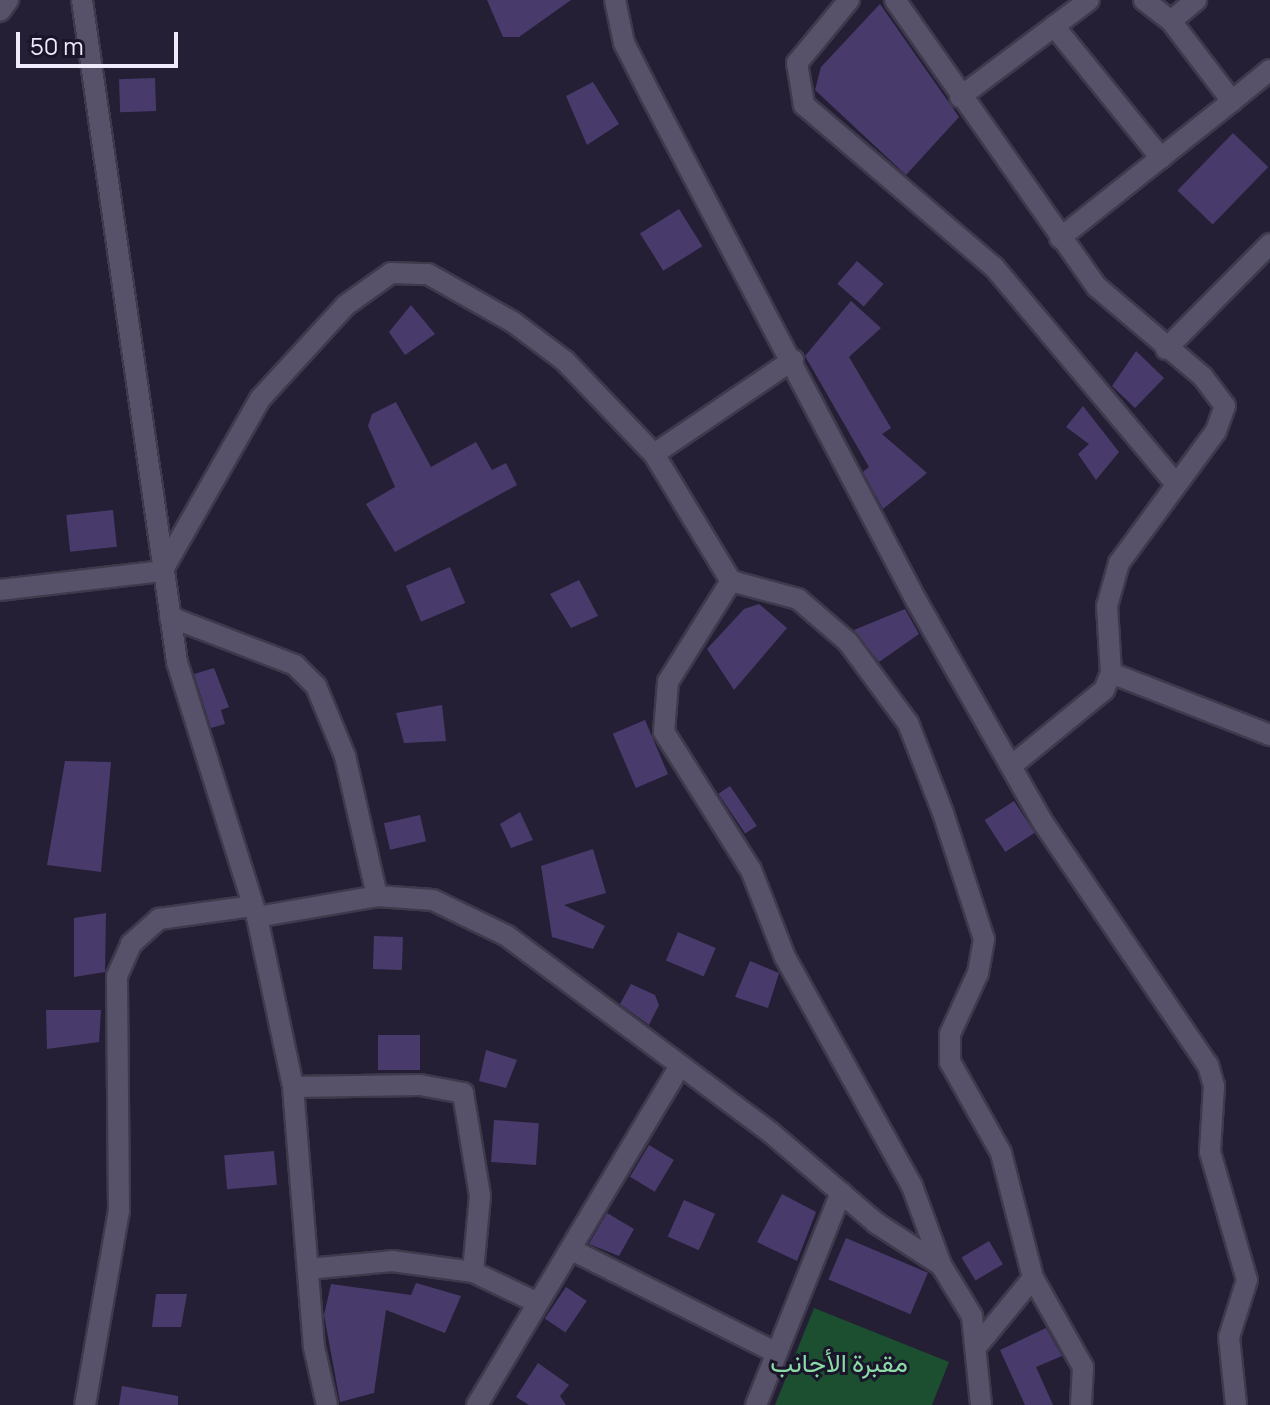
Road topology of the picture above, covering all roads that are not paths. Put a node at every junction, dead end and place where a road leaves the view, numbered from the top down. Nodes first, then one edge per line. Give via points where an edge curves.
1 (8, 0) edge
2 (82, 0) edge
3 (615, 0) edge
4 (849, 0) edge
5 (895, 0) edge
6 (1089, 0) edge
7 (1144, 0) edge
8 (1196, 0) edge
9 (0, 11) edge
10 (1171, 21) junction
11 (1054, 26) junction
12 (1270, 70) edge
13 (960, 97) junction
14 (1232, 101) junction
15 (1161, 158) junction
16 (1060, 238) junction
17 (1270, 244) edge
18 (1166, 349) junction
19 (793, 360) junction
20 (654, 454) junction
21 (1176, 484) junction
22 (162, 571) junction
23 (731, 581) junction
24 (0, 590) edge
25 (170, 617) junction
26 (1111, 673) junction
27 (1270, 735) edge
28 (1011, 766) junction
29 (377, 896) junction
30 (255, 911) junction
31 (679, 1067) junction
32 (293, 1087) junction
33 (841, 1192) junction
34 (572, 1250) junction
35 (941, 1265) junction
36 (308, 1269) junction
37 (473, 1272) junction
38 (1033, 1278) junction
39 (538, 1303) junction
40 (978, 1345) junction
41 (777, 1353) junction
42 (85, 1405) edge
43 (327, 1405) edge
44 (479, 1405) edge
45 (756, 1405) edge
46 (981, 1405) edge
47 (1081, 1405) edge
48 (1236, 1405) edge

1 - 9 street
2 - 22 street
3 - 19 street via 637,68
4 - 21 street via 797,63 804,105 994,267
5 - 13 street
6 - 11 street
7 - 10 street
8 - 10 street
10 - 14 street
11 - 13 street
11 - 15 street
12 - 14 street
13 - 16 street
14 - 15 street
15 - 16 street
16 - 18 street via 1118,310
17 - 18 street
18 - 21 street via 1203,377 1225,406 1216,431
19 - 20 street
19 - 28 street
20 - 22 street via 565,361 513,322 428,274 391,273 346,305 260,399
20 - 23 street
21 - 26 street via 1131,542 1111,585
22 - 24 street
22 - 25 street
23 - 35 street via 668,682 661,705 664,732 751,870 791,970 912,1186
23 - 38 street via 772,589 823,616 908,723 984,939 978,973 950,1034 950,1062 1001,1153
25 - 29 street via 295,665 316,686 345,756
25 - 30 street via 177,662
26 - 27 street
26 - 28 street via 1088,709
28 - 48 street via 1105,919 1208,1065 1210,1152 1247,1280 1228,1348
29 - 30 street
29 - 31 street via 433,900 507,936
30 - 32 street
30 - 42 street via 159,919 131,944 117,976 119,1211
31 - 33 street
31 - 34 street
32 - 36 street
32 - 37 street via 420,1085 463,1093 480,1196
33 - 35 street
33 - 41 street
34 - 39 street
34 - 41 street
35 - 40 street via 959,1287
36 - 37 street via 392,1261
36 - 43 street
37 - 39 street
38 - 40 street
38 - 47 street via 1083,1367
39 - 44 street
40 - 46 street
41 - 45 street

